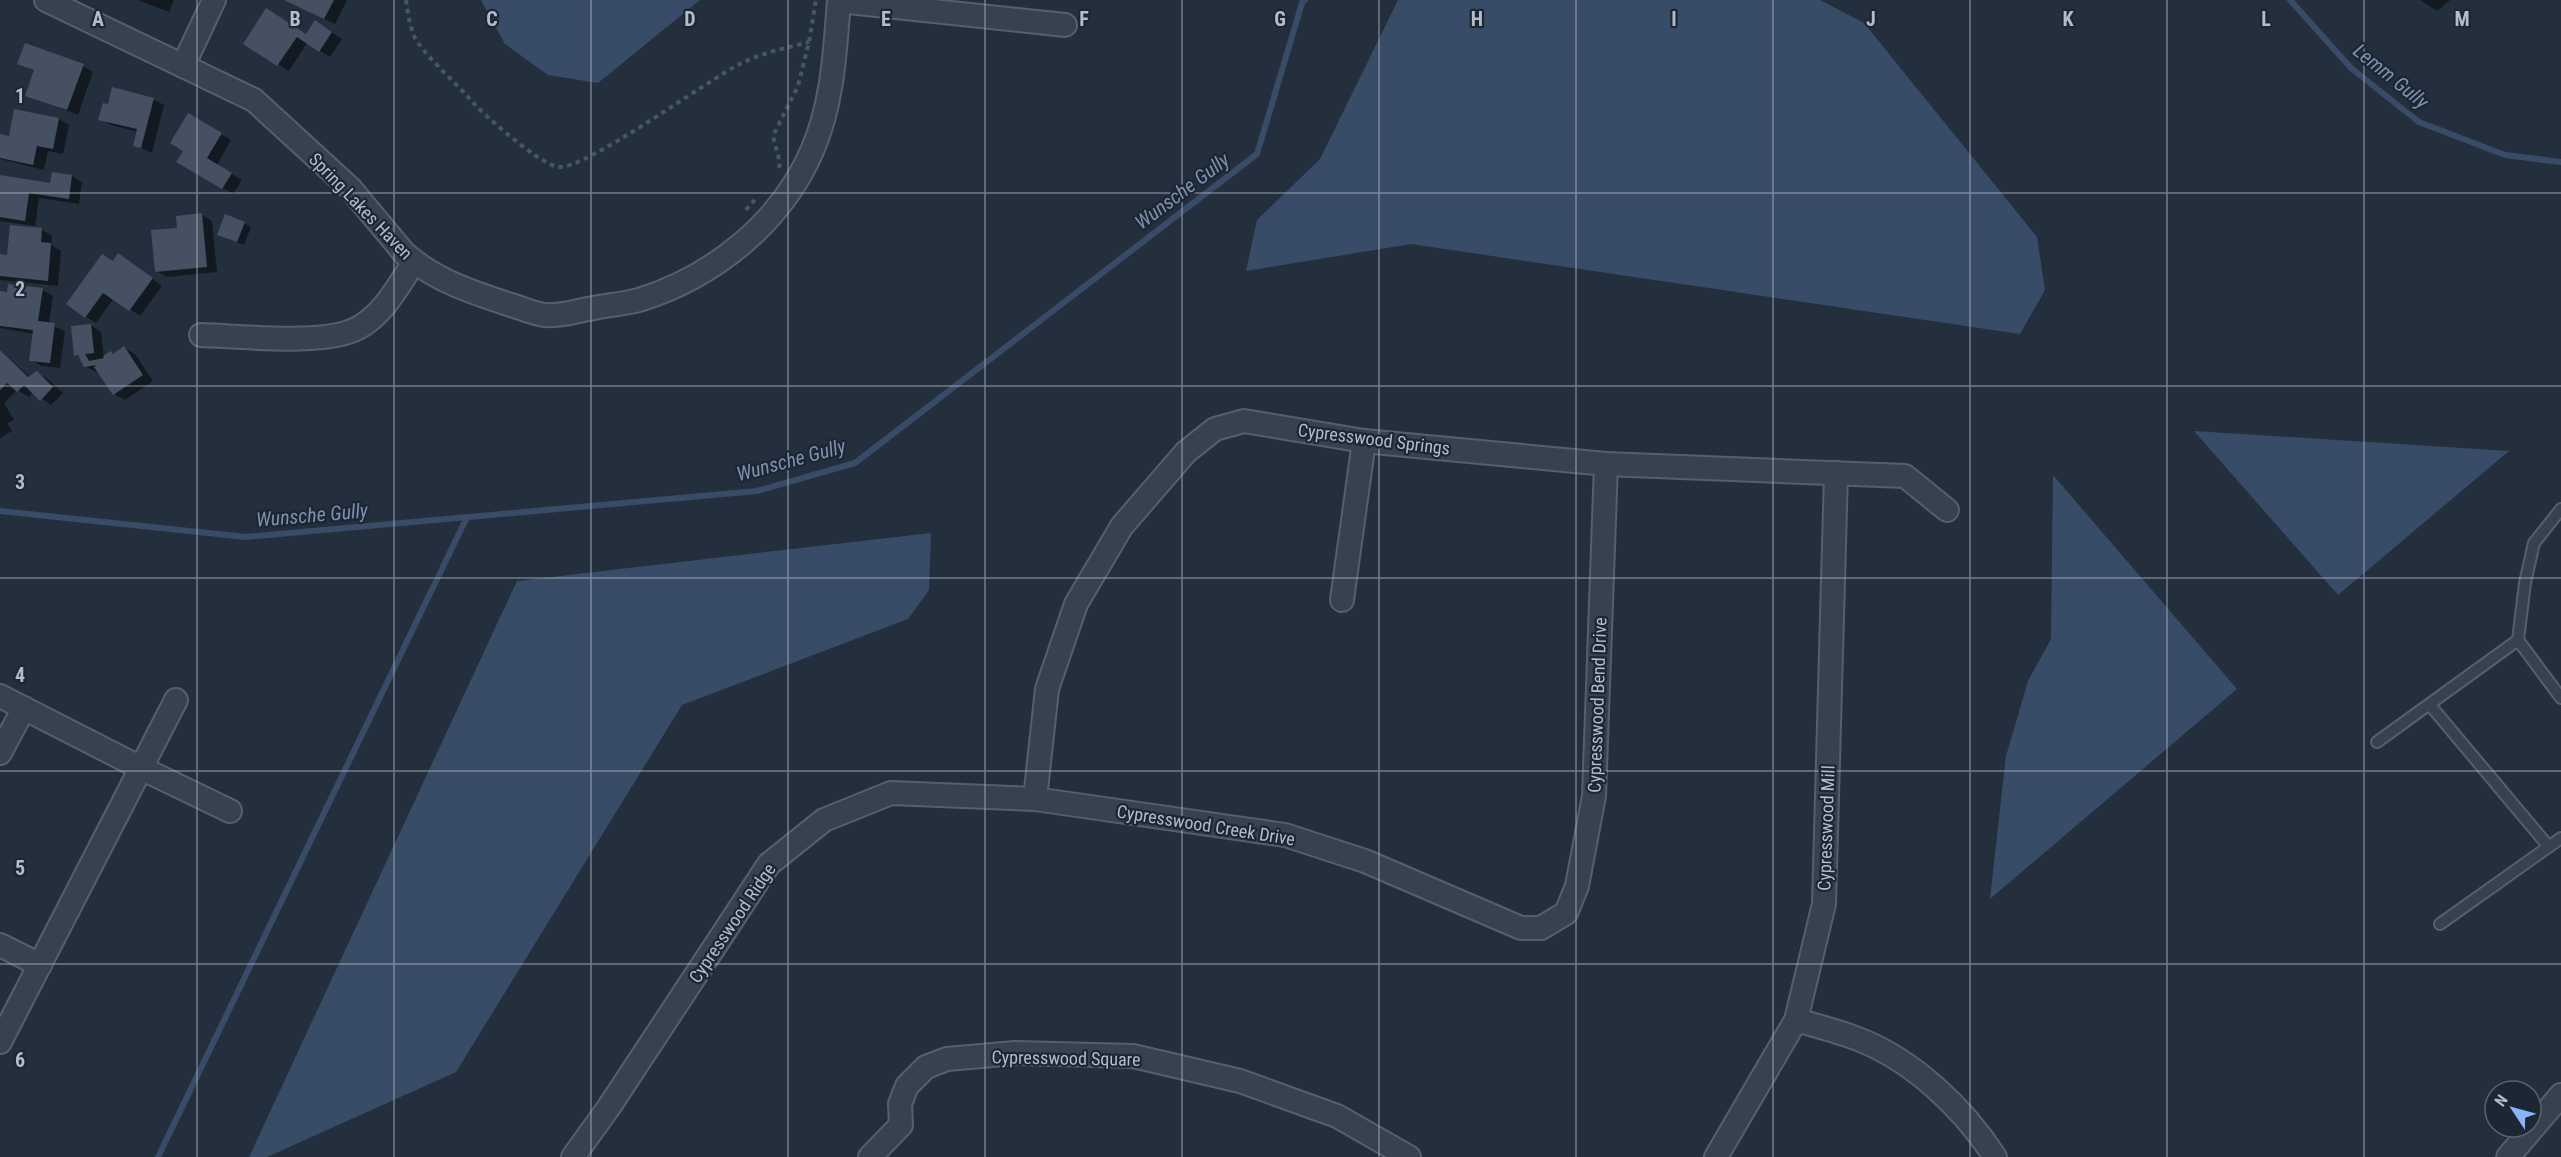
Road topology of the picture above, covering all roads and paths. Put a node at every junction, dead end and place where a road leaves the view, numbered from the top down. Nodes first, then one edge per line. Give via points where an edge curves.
1 (46, 0) edge
2 (214, 0) edge
3 (406, 0) edge
4 (816, 0) edge
5 (839, 1) edge
6 (1065, 25) dead end
7 (809, 42) junction
8 (183, 66) junction
9 (778, 171) dead end
10 (763, 192) dead end
11 (740, 217) dead end
12 (414, 262) junction
13 (201, 335) dead end
14 (1364, 441) junction
15 (1606, 464) junction
16 (1836, 473) junction
17 (2561, 509) edge
18 (1947, 510) dead end
19 (1342, 600) dead end
20 (2518, 640) junction
21 (0, 696) edge
22 (2561, 698) edge
23 (176, 700) dead end
24 (2430, 705) junction
25 (24, 708) junction
26 (2377, 742) dead end
27 (0, 753) edge
28 (141, 768) junction
29 (1035, 799) junction
30 (230, 810) dead end
31 (2561, 838) edge
32 (2549, 847) junction
33 (2440, 924) dead end
34 (1541, 928) joint
35 (7, 948) edge
36 (40, 965) junction
37 (1796, 1020) junction
38 (0, 1042) edge
39 (2561, 1095) edge
40 (573, 1157) edge
41 (870, 1157) edge
42 (1409, 1157) edge
43 (1716, 1157) edge
44 (1995, 1157) edge
45 (2508, 1157) edge

1 - 8 street, Spring Lakes Haven
2 - 8 street
3 - 7 path via 415,38 472,103 500,128 557,167 567,166 619,140 740,64
4 - 7 path
5 - 6 street
5 - 12 street, Spring Lakes Haven via 832,80 812,152 795,183 761,226 709,268 677,286 637,301 546,315 462,290
7 - 9 path via 798,86 773,136
8 - 12 street, Spring Lakes Haven via 254,100 350,189
10 - 11 path
12 - 13 street via 385,306 357,329 325,339
14 - 15 street, Cypresswood Springs
14 - 19 street
14 - 29 street, Cypresswood Springs via 1244,421 1215,429 1186,452 1122,526 1076,604 1047,688
15 - 16 street, Cypresswood Springs
15 - 34 street, Cypresswood Bend Drive via 1594,795 1577,886 1566,913
16 - 18 street, Cypresswood Springs via 1905,476
16 - 37 street, Cypresswood Mill via 1824,904
17 - 20 lane via 2534,543
20 - 22 lane
20 - 24 lane
21 - 25 street
23 - 28 street
24 - 26 lane
24 - 32 lane
25 - 27 street
25 - 28 street
28 - 30 street
28 - 36 street
29 - 34 street, Cypresswood Creek Drive via 1285,835 1365,861 1521,928
29 - 40 street, Cypresswood Ridge via 891,793 824,820 769,864
31 - 32 lane
32 - 33 lane
35 - 36 street
36 - 38 street
37 - 43 street, Cypresswood Mill
37 - 44 street via 1859,1039 1901,1061 1938,1090 1982,1137
39 - 45 street
41 - 42 street, Cypresswood Square via 901,1125 900,1104 907,1086 926,1067 947,1059 1016,1053 1133,1056 1240,1081 1337,1116

